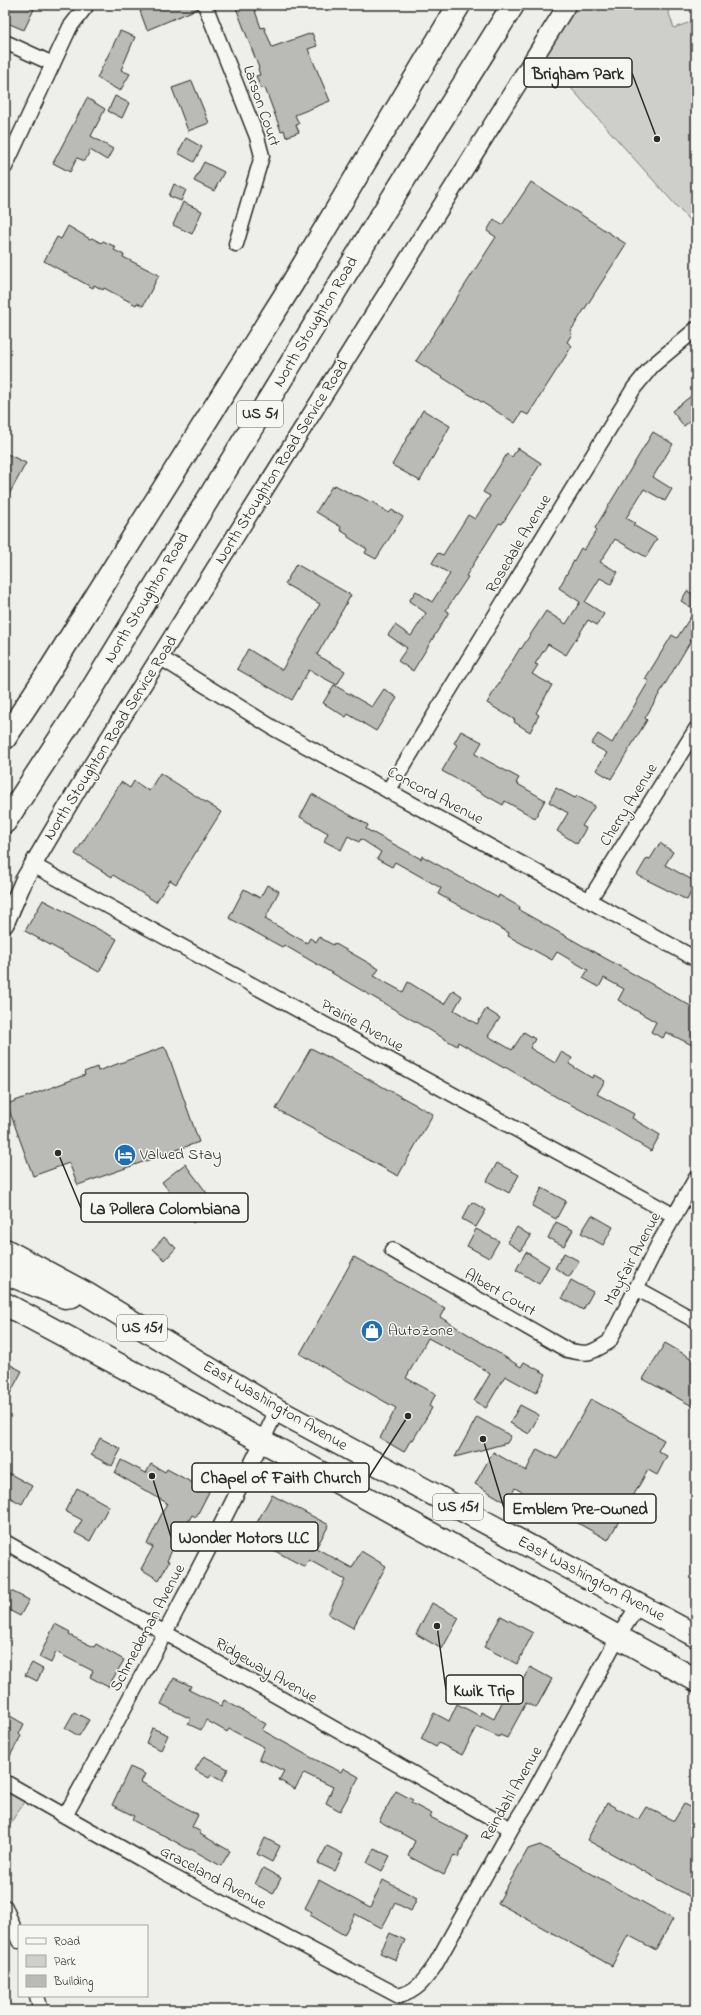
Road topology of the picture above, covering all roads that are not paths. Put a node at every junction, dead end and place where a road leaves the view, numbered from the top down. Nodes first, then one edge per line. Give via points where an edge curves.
1 (87, 5) edge
2 (204, 5) edge
3 (459, 5) edge
4 (513, 5) edge
5 (567, 5) edge
6 (5, 42) edge
7 (53, 64) junction
8 (5, 167) edge
9 (236, 244) dead end
10 (696, 329) edge
11 (160, 658) junction
12 (696, 729) edge
13 (5, 738) edge
14 (388, 791) junction
15 (5, 822) edge
16 (33, 865) junction
17 (590, 899) junction
18 (5, 924) edge
19 (696, 958) edge
20 (696, 1178) edge
21 (675, 1216) junction
22 (5, 1250) edge
23 (392, 1250) dead end
24 (5, 1273) edge
25 (636, 1288) junction
26 (85, 1293) junction
27 (5, 1304) edge
28 (696, 1321) edge
29 (594, 1352) joint
30 (277, 1410) junction
31 (262, 1441) junction
32 (5, 1542) edge
33 (639, 1604) junction
34 (166, 1633) junction
35 (696, 1636) edge
36 (618, 1637) junction
37 (696, 1680) edge
38 (5, 1782) edge
39 (65, 1816) junction
40 (511, 1829) junction
41 (5, 1907) edge
42 (18, 1939) edge
43 (408, 1994) joint
44 (37, 1997) edge
45 (41, 2010) edge

1 - 7 street via 70,27
2 - 9 street, Larson Court via 257,137 262,156
3 - 13 main road, US 51 via 292,284
4 - 15 main road, North Stoughton Road / US 51 via 87,696
5 - 11 street, North Stoughton Road Service Road
6 - 7 street
7 - 8 street
10 - 14 street, Rosedale Avenue via 652,366 634,388
11 - 14 street, Concord Avenue via 275,729
11 - 16 street, North Stoughton Road Service Road
12 - 17 street, Cherry Avenue
14 - 17 street, Concord Avenue
16 - 18 street, North Stoughton Road Service Road
16 - 21 street, Prairie Avenue
17 - 19 street, Concord Avenue
20 - 21 street, Mayfair Avenue
21 - 25 street, Mayfair Avenue
22 - 26 main road, East Washington Avenue / US 151
23 - 29 street, Albert Court via 567,1350 586,1354
24 - 26 main road via 65,1297
25 - 28 street
25 - 29 street, Mayfair Avenue via 609,1342
26 - 30 main road, East Washington Avenue / US 151
27 - 31 main road, US 151
30 - 31 street, Schmedeman Avenue
30 - 33 main road, East Washington Avenue / US 151
31 - 34 street, Schmedeman Avenue
31 - 36 main road, US 151
32 - 34 street, Ridgeway Avenue
33 - 35 main road, East Washington Avenue / US 151
33 - 36 street, Reindahl Avenue
34 - 39 street, Schmedeman Avenue
34 - 40 street, Ridgeway Avenue
36 - 37 main road, US 151
36 - 40 street, Reindahl Avenue
38 - 39 street, Graceland Avenue
39 - 43 street, Graceland Avenue via 162,1871 399,1996
40 - 43 street, Reindahl Avenue via 434,1967 422,1985
41 - 42 street
44 - 45 street

